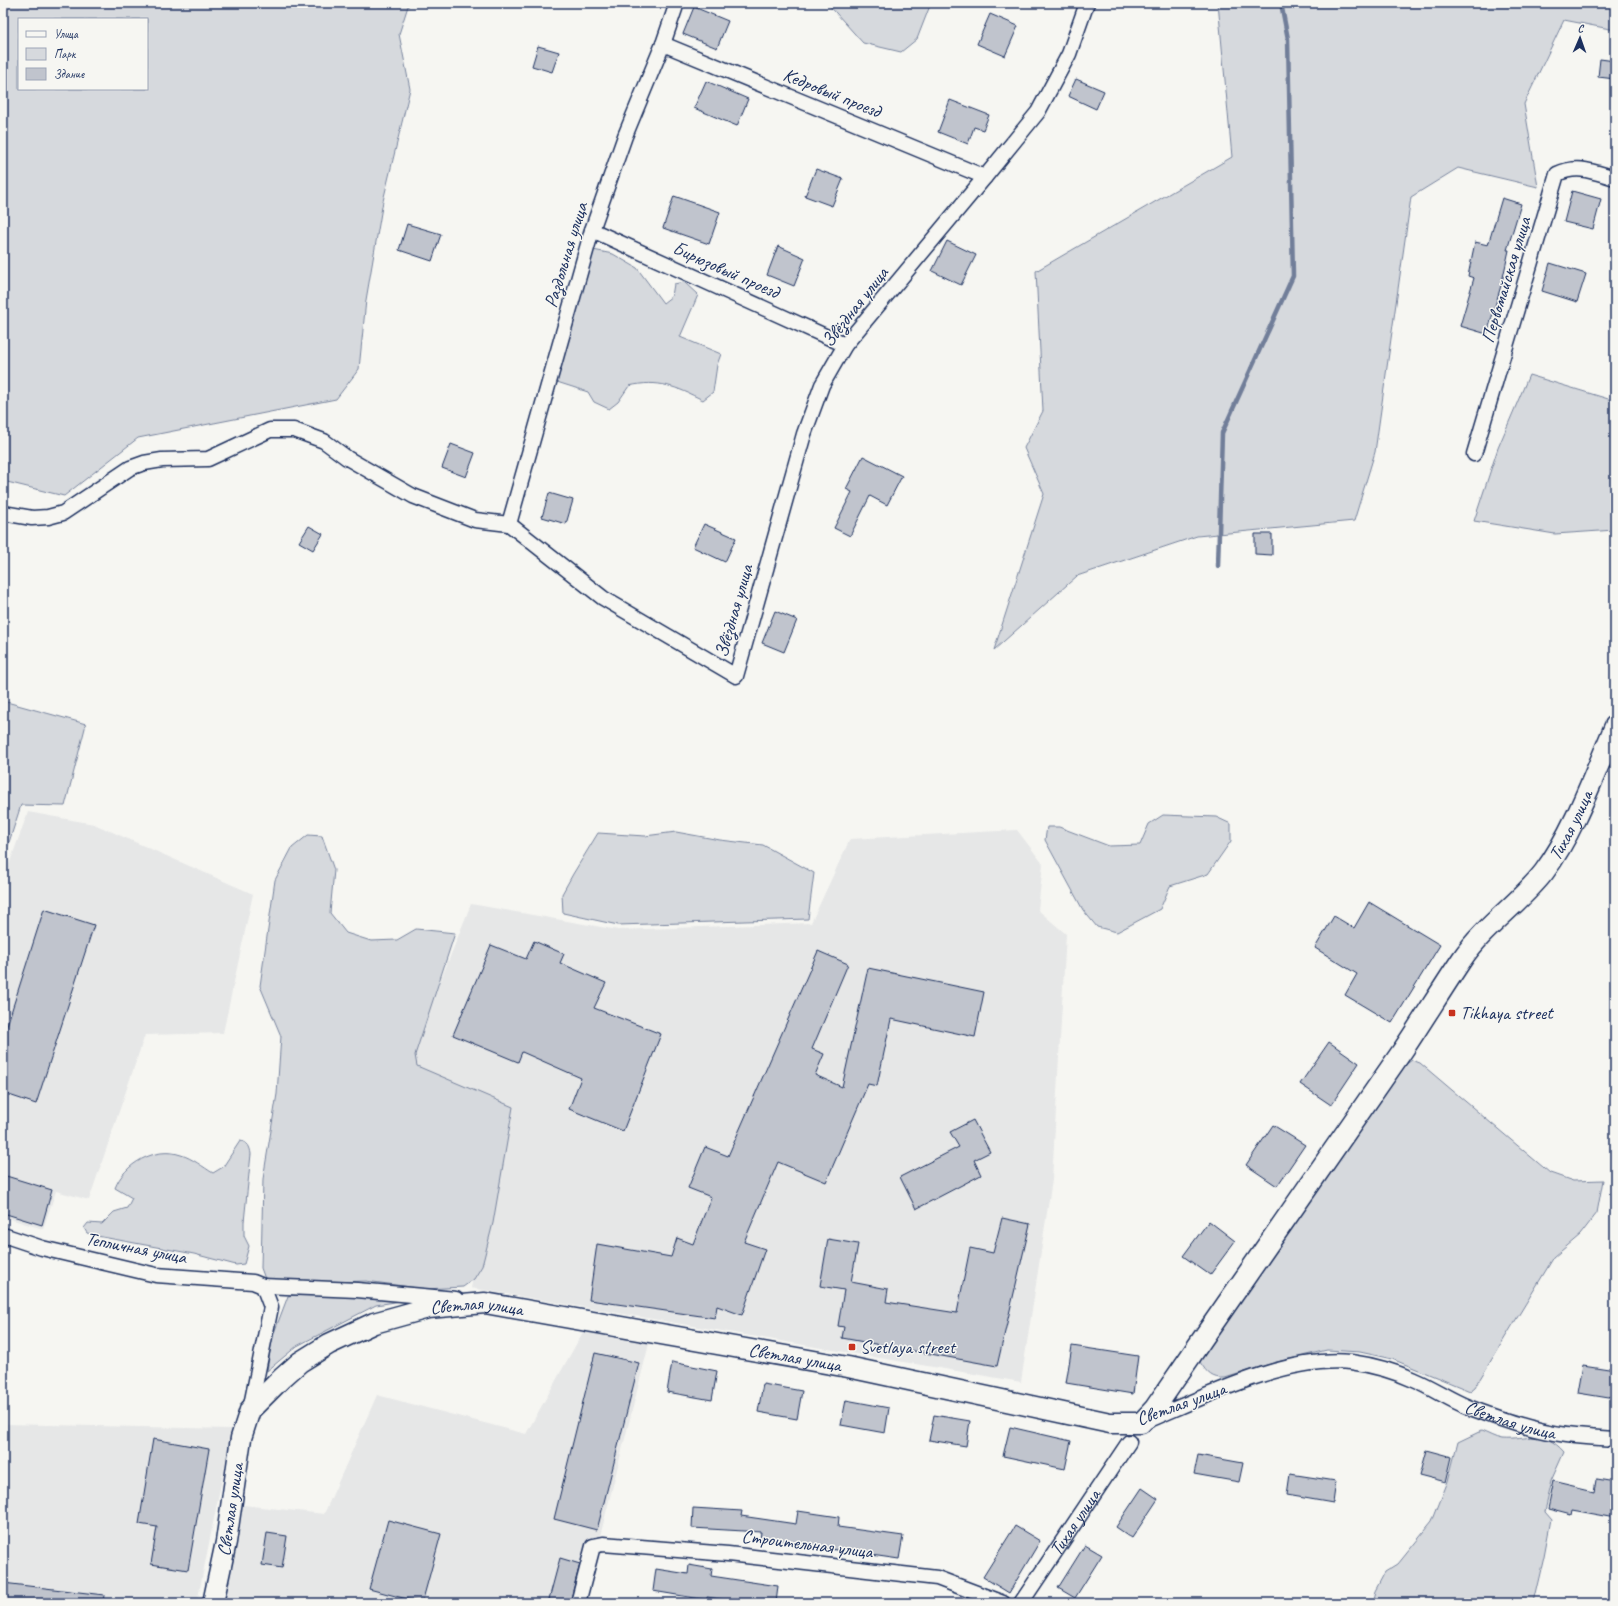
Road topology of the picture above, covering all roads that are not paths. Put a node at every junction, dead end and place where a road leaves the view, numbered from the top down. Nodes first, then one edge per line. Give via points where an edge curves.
1 (677, 3) edge
2 (1087, 3) edge
3 (663, 44) junction
4 (985, 178) junction
5 (1615, 178) edge
6 (592, 230) junction
7 (845, 345) junction
8 (1474, 454) dead end
9 (3, 513) edge
10 (509, 524) junction
11 (1615, 726) edge
12 (3, 1235) edge
13 (263, 1286) junction
14 (485, 1302) junction
15 (250, 1410) junction
16 (1141, 1423) junction
17 (1615, 1439) edge
18 (1128, 1442) dead end
19 (213, 1603) edge
20 (578, 1603) edge
21 (1003, 1603) edge
22 (1021, 1603) edge

1 - 3 street, Раздольная улица
2 - 4 street, Звёздная улица via 1069,54 1038,112
3 - 4 street, Кедровый проезд
3 - 6 street, Раздольная улица via 625,136
4 - 7 street, Звёздная улица
5 - 8 street, Первомайская улица via 1579,168 1557,174
6 - 7 street, Бирюзовый проезд
6 - 10 street, Раздольная улица
7 - 10 street, Звёздная улица via 822,384 804,434 736,676 603,598
9 - 10 street via 48,518 62,513 130,468 162,460 208,459 270,430 294,430 324,442 413,496 475,520
11 - 16 street, Тихая улица via 1565,838 1545,871 1465,955 1404,1048 1155,1408
12 - 13 street, Тепличная улица via 42,1248 156,1275 253,1282
13 - 14 street, Тепличная улица via 357,1290
13 - 15 street via 271,1307
14 - 15 street, Светлая улица via 428,1308 374,1323 329,1344 300,1362
14 - 16 street, Светлая улица via 819,1362 1110,1423
15 - 19 street, Светлая улица via 241,1438 226,1542
16 - 17 street, Светлая улица via 1234,1385 1290,1367 1320,1362 1350,1362 1387,1370 1415,1380 1467,1407 1504,1420 1566,1435
18 - 22 street, Тихая улица
20 - 21 street, Строительная улица via 593,1546 603,1544 728,1554 937,1578

